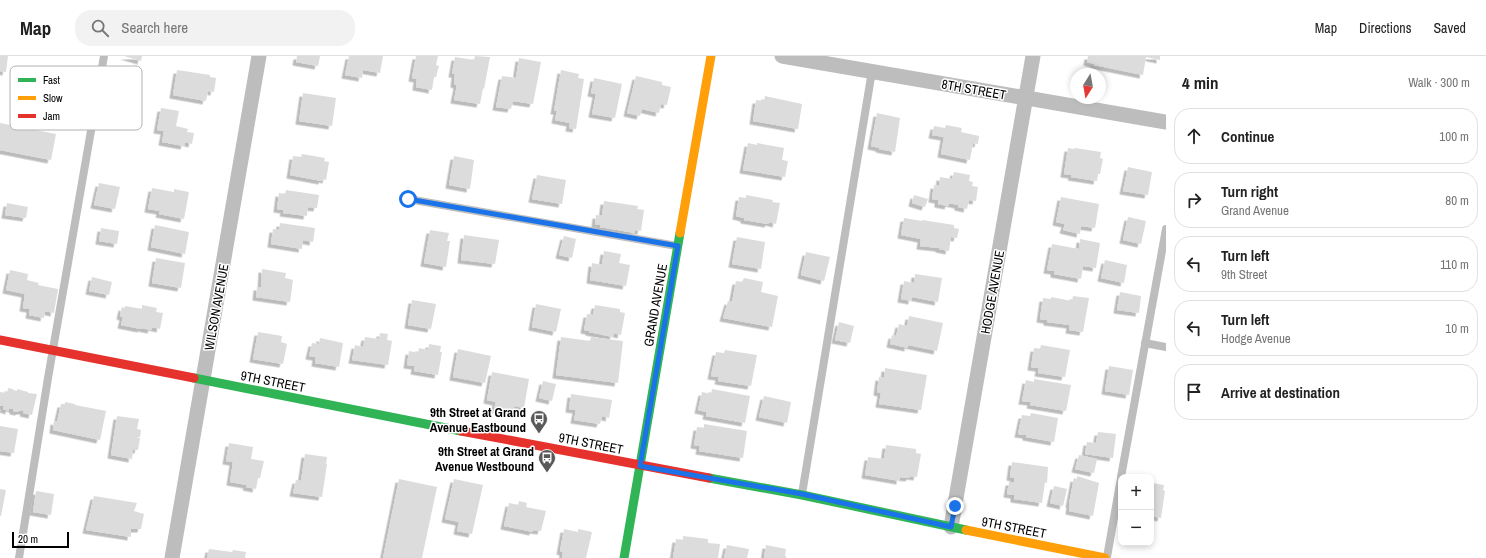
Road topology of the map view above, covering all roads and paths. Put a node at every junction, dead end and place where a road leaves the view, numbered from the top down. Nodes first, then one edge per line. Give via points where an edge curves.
1 (104, 56) edge
2 (259, 56) edge
3 (711, 56) edge
4 (782, 56) edge
5 (1033, 56) edge
6 (102, 66) edge
7 (872, 71) junction
8 (1026, 98) junction
9 (1166, 122) edge
10 (91, 130) edge
11 (408, 199) dead end
12 (1166, 229) edge
13 (678, 246) junction
14 (0, 340) edge
15 (1145, 343) junction
16 (1166, 347) edge
17 (53, 350) junction
18 (203, 380) junction
19 (640, 466) junction
20 (1122, 474) edge
21 (802, 494) junction
22 (1118, 494) edge
23 (951, 527) junction
24 (18, 558) edge
25 (172, 558) edge
26 (624, 558) edge
27 (1106, 558) edge

1 - 6 lane
2 - 18 street, WILSON AVENUE
3 - 13 street, GRAND AVENUE
4 - 7 street, 8TH STREET
5 - 8 street, HODGE AVENUE
7 - 8 street, 8TH STREET
7 - 21 lane
8 - 9 street, 8TH STREET
8 - 23 street, HODGE AVENUE
10 - 17 lane
11 - 13 lane
12 - 15 lane
13 - 19 street, GRAND AVENUE
14 - 17 street, 9TH STREET
15 - 16 lane
15 - 20 lane
17 - 18 street, 9TH STREET
17 - 24 lane
18 - 19 street, 9TH STREET
18 - 25 street, WILSON AVENUE
19 - 21 street, 9TH STREET
19 - 26 street, GRAND AVENUE
21 - 23 street, 9TH STREET
22 - 27 lane
23 - 27 street, 9TH STREET

